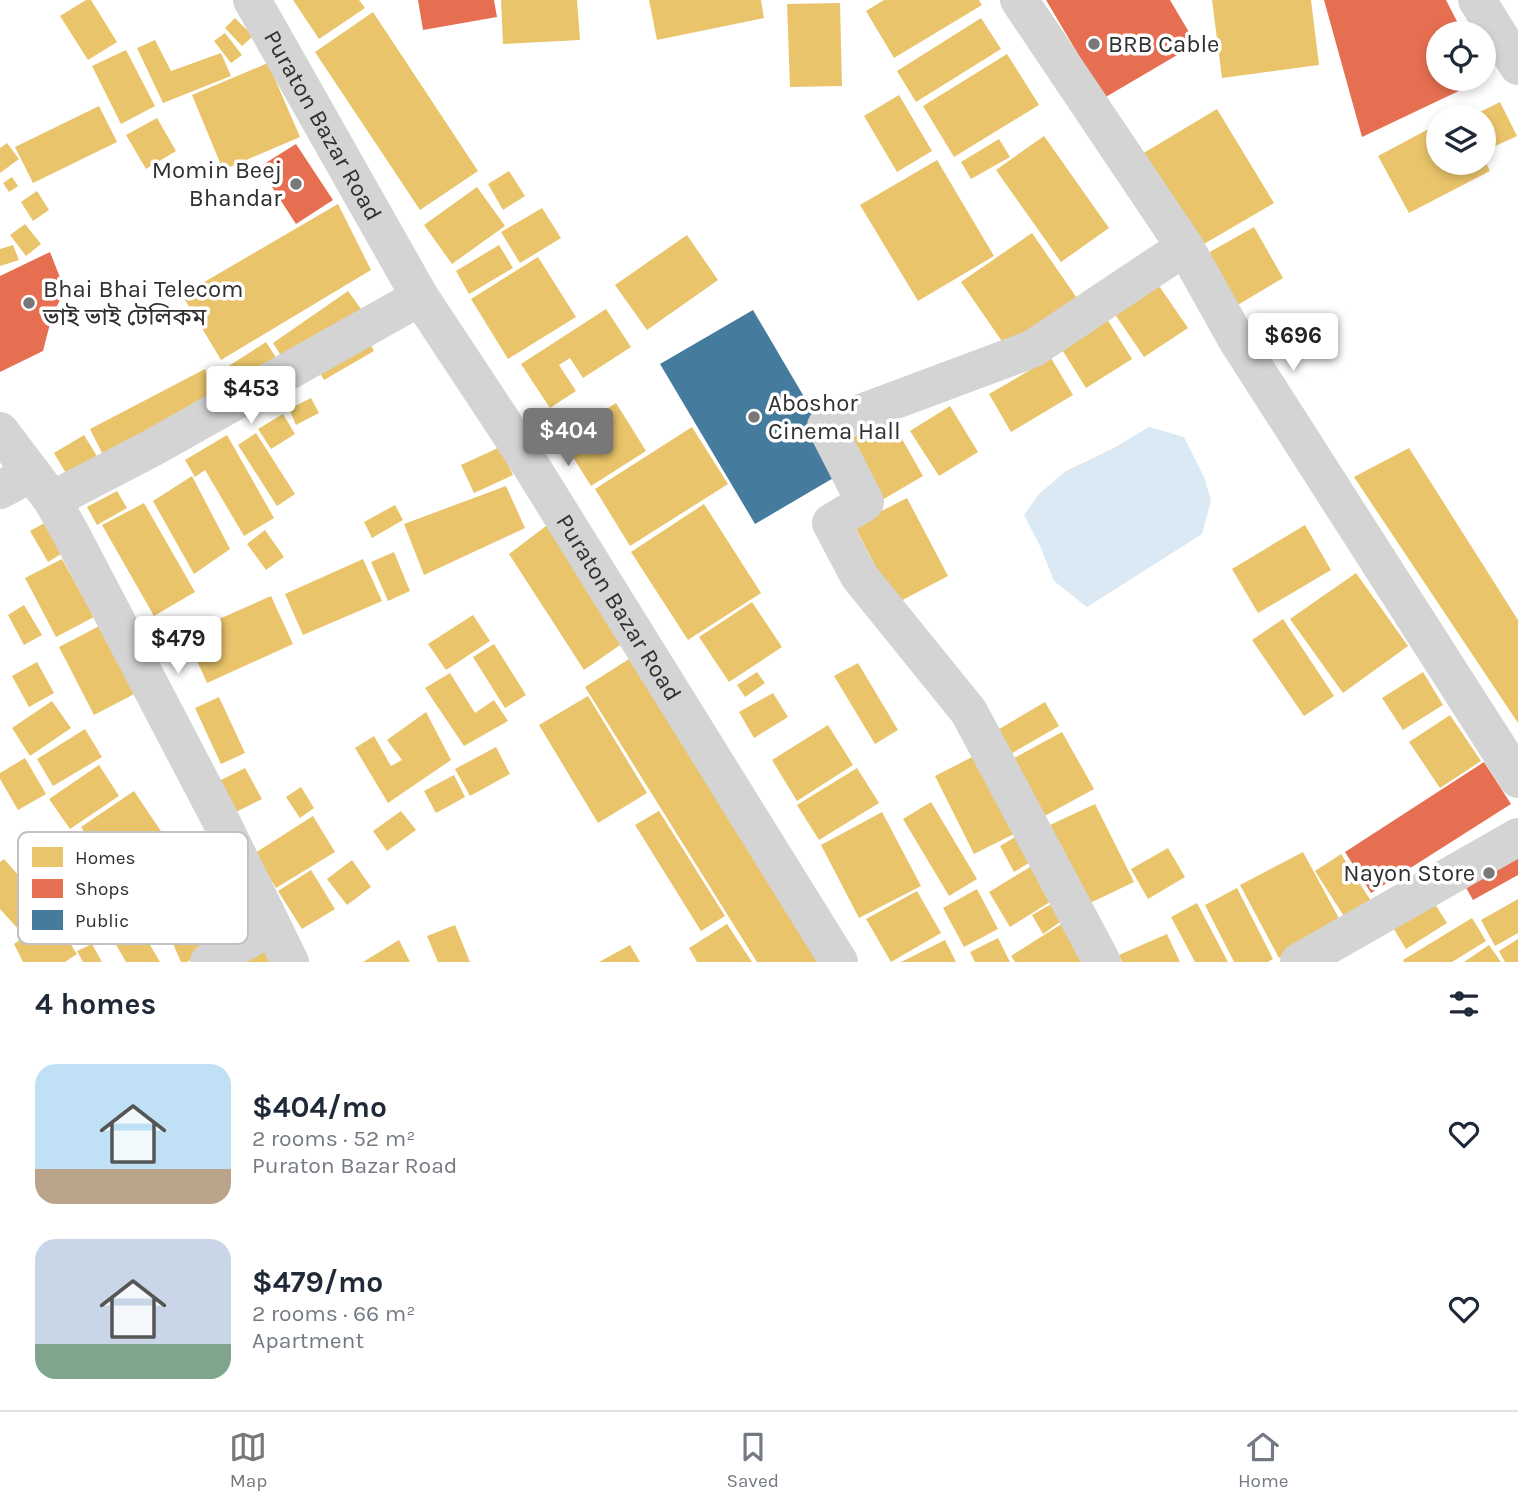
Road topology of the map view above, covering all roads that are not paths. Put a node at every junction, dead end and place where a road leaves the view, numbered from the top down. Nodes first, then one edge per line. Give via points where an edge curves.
1 (252, 0) edge
2 (1019, 0) edge
3 (1477, 0) edge
4 (1518, 66) edge
5 (1185, 247) junction
6 (419, 297) junction
7 (0, 431) edge
8 (28, 488) edge
9 (1518, 779) edge
10 (226, 832) edge
11 (1518, 836) edge
12 (248, 877) edge
13 (272, 926) junction
14 (248, 940) edge
15 (240, 944) edge
16 (209, 962) edge
17 (290, 962) edge
18 (839, 962) edge
19 (1102, 962) edge
20 (1299, 962) edge

1 - 6 street, Puraton Bazar Road
2 - 5 street
3 - 4 street
5 - 9 street via 1237,340
5 - 19 street via 1032,349 826,426 864,502 831,523 859,576 970,712
6 - 8 street via 152,448
6 - 18 street, Puraton Bazar Road via 523,453
7 - 8 street
8 - 10 street
11 - 20 street
12 - 13 street
13 - 14 street
13 - 17 street
15 - 16 street

